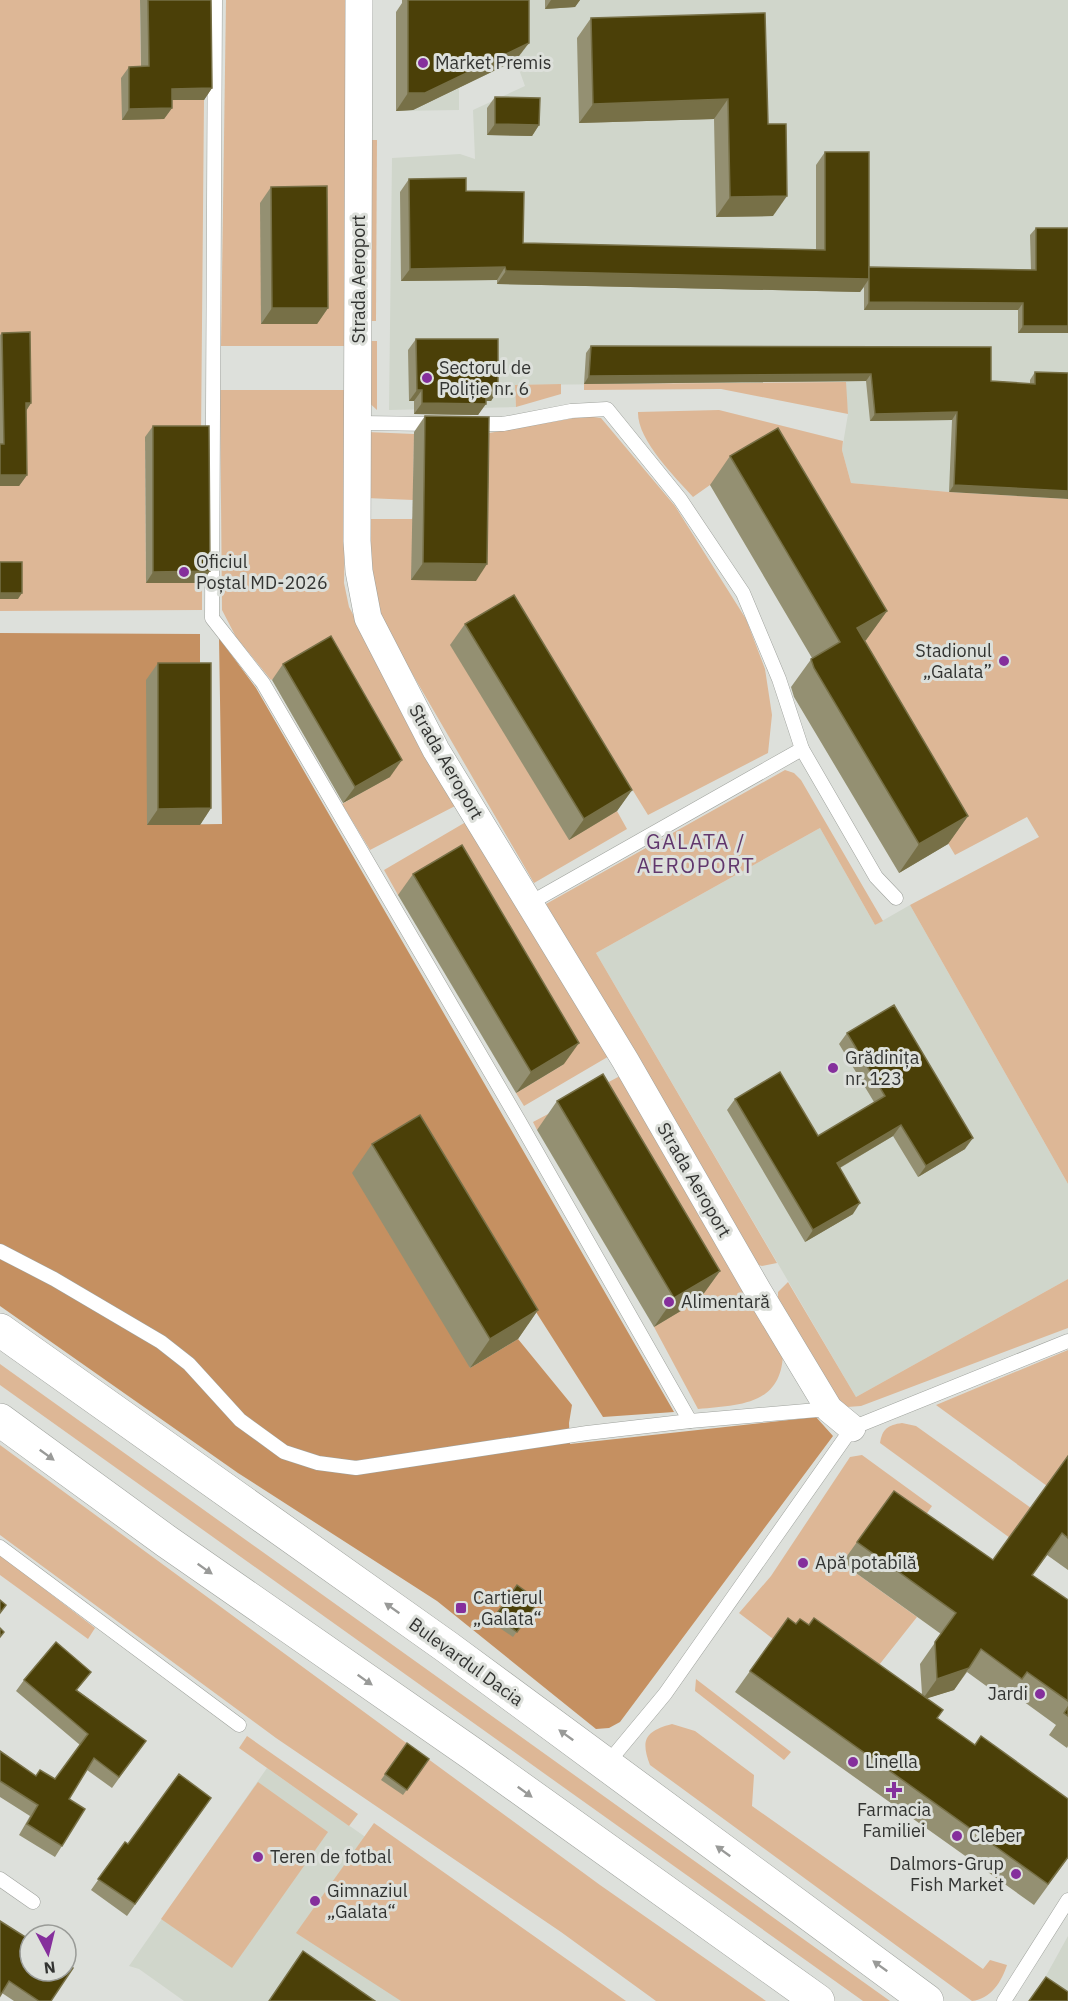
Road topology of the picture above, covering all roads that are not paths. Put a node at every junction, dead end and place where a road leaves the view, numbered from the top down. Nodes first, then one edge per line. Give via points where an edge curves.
1 (215, 0) edge
2 (359, 0) edge
3 (358, 423) junction
4 (802, 749) junction
5 (896, 898) dead end
6 (530, 903) junction
7 (0, 1251) edge
8 (0, 1330) edge
9 (1068, 1341) edge
10 (829, 1409) junction
11 (0, 1420) edge
12 (690, 1420) junction
13 (852, 1428) junction
14 (0, 1547) edge
15 (239, 1725) dead end
16 (606, 1765) junction
17 (0, 1879) edge
18 (1068, 1900) edge
19 (33, 1902) dead end
20 (818, 2001) edge
21 (927, 2001) edge
22 (1004, 2001) edge

1 - 12 lane via 212,618 263,683
2 - 3 street, Strada Aeroport
3 - 4 lane via 503,424 572,411 607,409 680,499 743,593 779,679
3 - 6 street, Strada Aeroport via 357,541 368,618 436,750
4 - 5 lane via 876,877
4 - 6 lane
6 - 10 street, Strada Aeroport
7 - 12 lane via 161,1342 189,1364 240,1420 284,1452 318,1463 356,1468
16 -> 8 main road, Bulevardul Dacia
9 - 13 lane
10 - 12 lane
10 - 13 street, Strada Aeroport
11 -> 20 main road
13 - 16 lane via 665,1694
14 - 15 lane
21 -> 16 main road, Bulevardul Dacia
17 - 19 lane
18 - 22 lane

